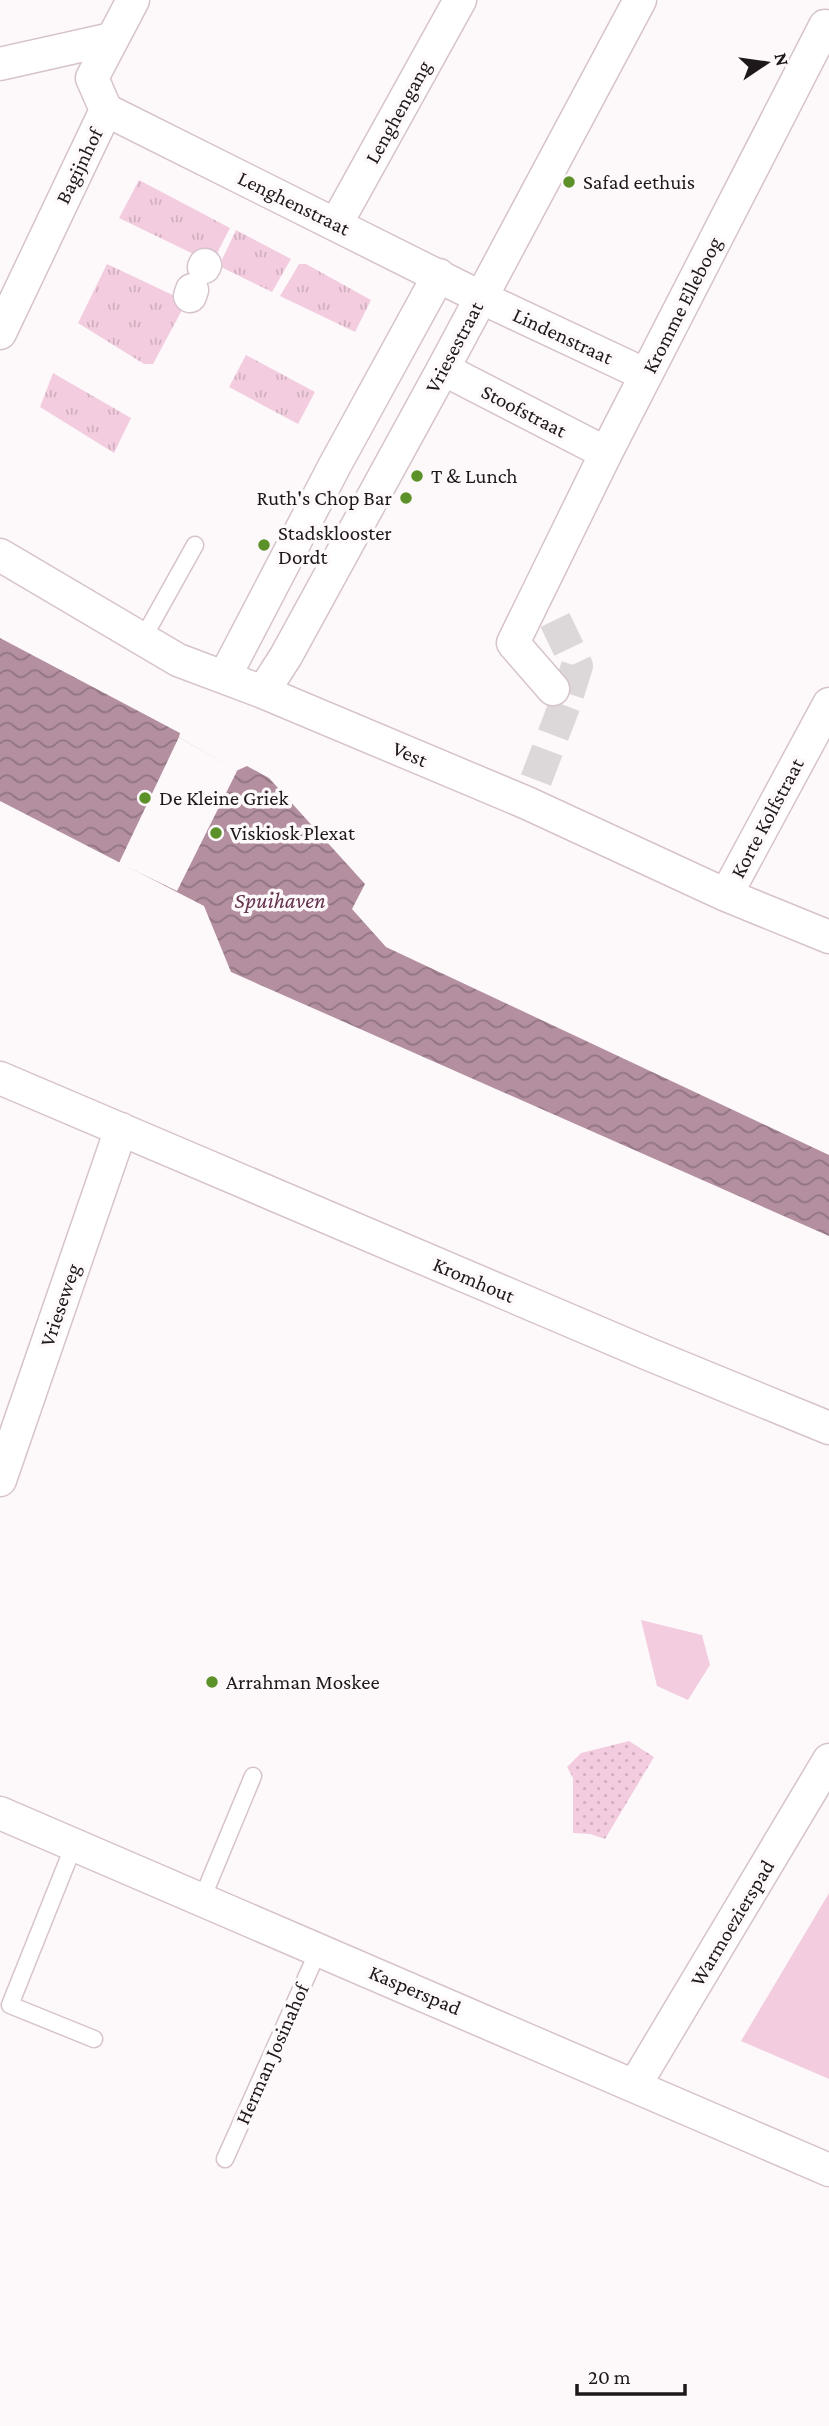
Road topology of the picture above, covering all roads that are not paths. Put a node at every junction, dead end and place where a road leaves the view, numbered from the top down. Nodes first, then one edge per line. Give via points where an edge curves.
1 (133, 0) edge
2 (460, 0) edge
3 (640, 0) edge
4 (829, 29) edge
5 (111, 39) junction
6 (0, 64) edge
7 (106, 110) junction
8 (336, 224) junction
9 (439, 275) junction
10 (480, 297) junction
11 (0, 333) edge
12 (443, 369) junction
13 (646, 375) junction
14 (606, 453) junction
15 (195, 545) dead end
16 (0, 555) edge
17 (539, 591) junction
18 (555, 620) tunnel mouth
19 (142, 640) junction
20 (225, 676) junction
21 (553, 689) tunnel mouth
22 (263, 692) junction
23 (829, 704) edge
24 (726, 895) junction
25 (829, 937) edge
26 (0, 1078) edge
27 (121, 1129) junction
28 (829, 1428) edge
29 (0, 1480) edge
30 (829, 1760) edge
31 (253, 1776) dead end
32 (0, 1813) edge
33 (74, 1844) junction
34 (202, 1899) junction
35 (319, 1949) junction
36 (94, 2039) dead end
37 (635, 2085) junction
38 (225, 2159) dead end
39 (829, 2170) edge

1 - 5 street, Bagijnhof
2 - 8 street, Lenghengang
3 - 10 street, Vriesestraat
4 - 13 street, Kromme Elleboog via 825,26
5 - 6 street
5 - 7 street, Bagijnhof via 92,78
7 - 8 street, Lenghenstraat
7 - 11 street, Bagijnhof via 43,270
8 - 9 street, Lenghenstraat
9 - 10 street, Lenghenstraat
9 - 20 street
10 - 12 street, Vriesestraat
10 - 13 street, Lindenstraat
12 - 14 street, Stoofstraat
12 - 22 street, Vriesestraat
13 - 14 street, Kromme Elleboog
14 - 17 street, Kromme Elleboog
15 - 19 lane
16 - 19 street, Vest
17 - 18 street
17 - 21 street, Kromme Elleboog via 513,643
19 - 20 street, Vest via 178,660
20 - 22 street, Vest
22 - 24 street, Vest via 531,792
23 - 24 street, Korte Kolfstraat
24 - 25 street, Vest
26 - 27 street, Kromhout
27 - 28 street, Kromhout
27 - 29 street, Vrieseweg
30 - 37 street, Warmoezierspad
31 - 34 lane
32 - 33 street, Kasperspad
33 - 34 street, Kasperspad
33 - 36 lane via 10,2005
34 - 35 street, Kasperspad
35 - 37 street, Kasperspad
35 - 38 lane, Herman Josinahof
37 - 39 street, Kasperspad

